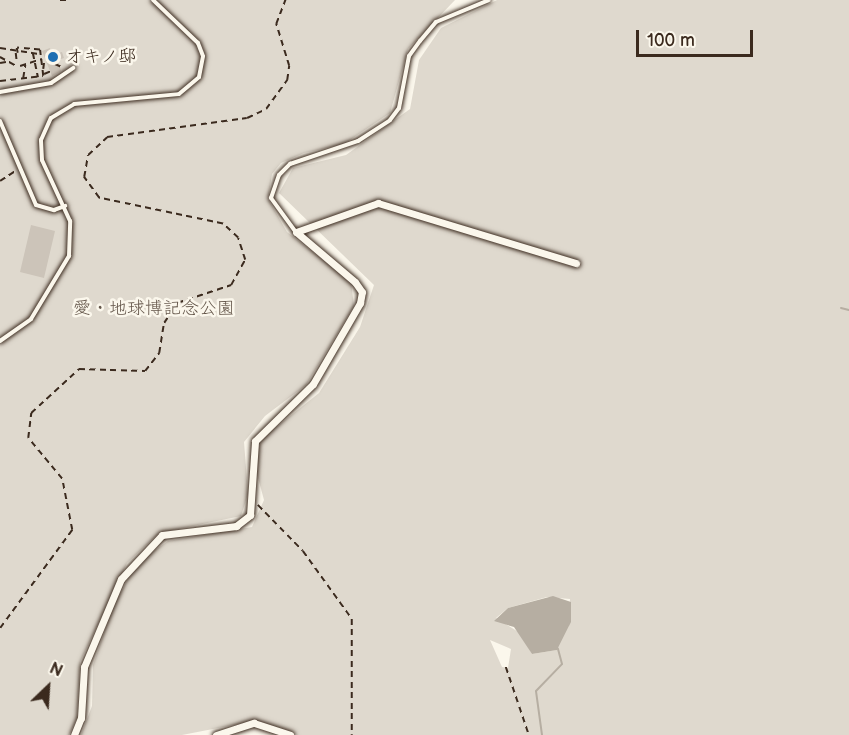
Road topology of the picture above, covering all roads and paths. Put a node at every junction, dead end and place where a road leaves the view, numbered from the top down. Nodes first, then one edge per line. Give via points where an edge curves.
1 (60, 0) edge
2 (69, 0) edge
3 (153, 0) edge
4 (285, 0) edge
5 (489, 0) edge
6 (0, 48) edge
7 (33, 52) junction
8 (17, 53) junction
9 (40, 54) junction
10 (0, 57) edge
11 (42, 60) junction
12 (7, 62) junction
13 (33, 62) junction
14 (0, 63) edge
15 (55, 64) dead end
16 (18, 65) junction
17 (25, 65) junction
18 (73, 68) joint
19 (51, 71) dead end
20 (44, 75) junction
21 (23, 78) junction
22 (38, 78) junction
23 (0, 81) edge
24 (0, 92) edge
25 (0, 120) edge
26 (17, 170) junction
27 (0, 181) edge
28 (65, 206) junction
29 (296, 232) junction
30 (576, 263) dead end
31 (0, 342) edge
32 (252, 503) junction
33 (0, 628) edge
34 (506, 667) dead end
35 (74, 735) edge
36 (216, 735) edge
37 (290, 735) edge
38 (352, 735) edge
39 (529, 735) edge

1 - 2 path
3 - 28 lane via 198,43 203,56 199,77 179,94 86,102 58,111 46,126 41,151
4 - 33 path via 276,24 289,66 287,80 266,109 247,118 107,137 88,155 84,177 99,198 223,224 238,238 245,260 231,285 177,303 164,323 154,363 145,371 79,369 31,413 28,438 69,493 72,530
5 - 29 lane via 436,22 420,41 409,56 399,108 390,120 358,141 290,164 279,175 271,198
6 - 8 path
7 - 8 path
7 - 9 path
7 - 13 path
8 - 9 path via 17,48 40,50
8 - 16 path
9 - 11 path
10 - 12 path
11 - 13 path
11 - 20 path
12 - 14 path
12 - 16 path
13 - 17 path
13 - 22 path
15 - 18 path
16 - 17 path
17 - 21 path
18 - 24 lane via 51,83
19 - 20 path
20 - 22 path
21 - 22 path
21 - 23 path
25 - 26 lane
26 - 27 path
26 - 28 lane via 36,205 54,210
28 - 31 lane via 73,239 69,256 31,319
29 - 30 street via 378,203
29 - 32 street via 362,292 334,357 255,441 250,458
32 - 35 street via 250,515 236,526 162,535 129,566 84,667 81,718
32 - 38 path via 267,510 303,551 352,620
34 - 39 path
36 - 37 street via 254,723

